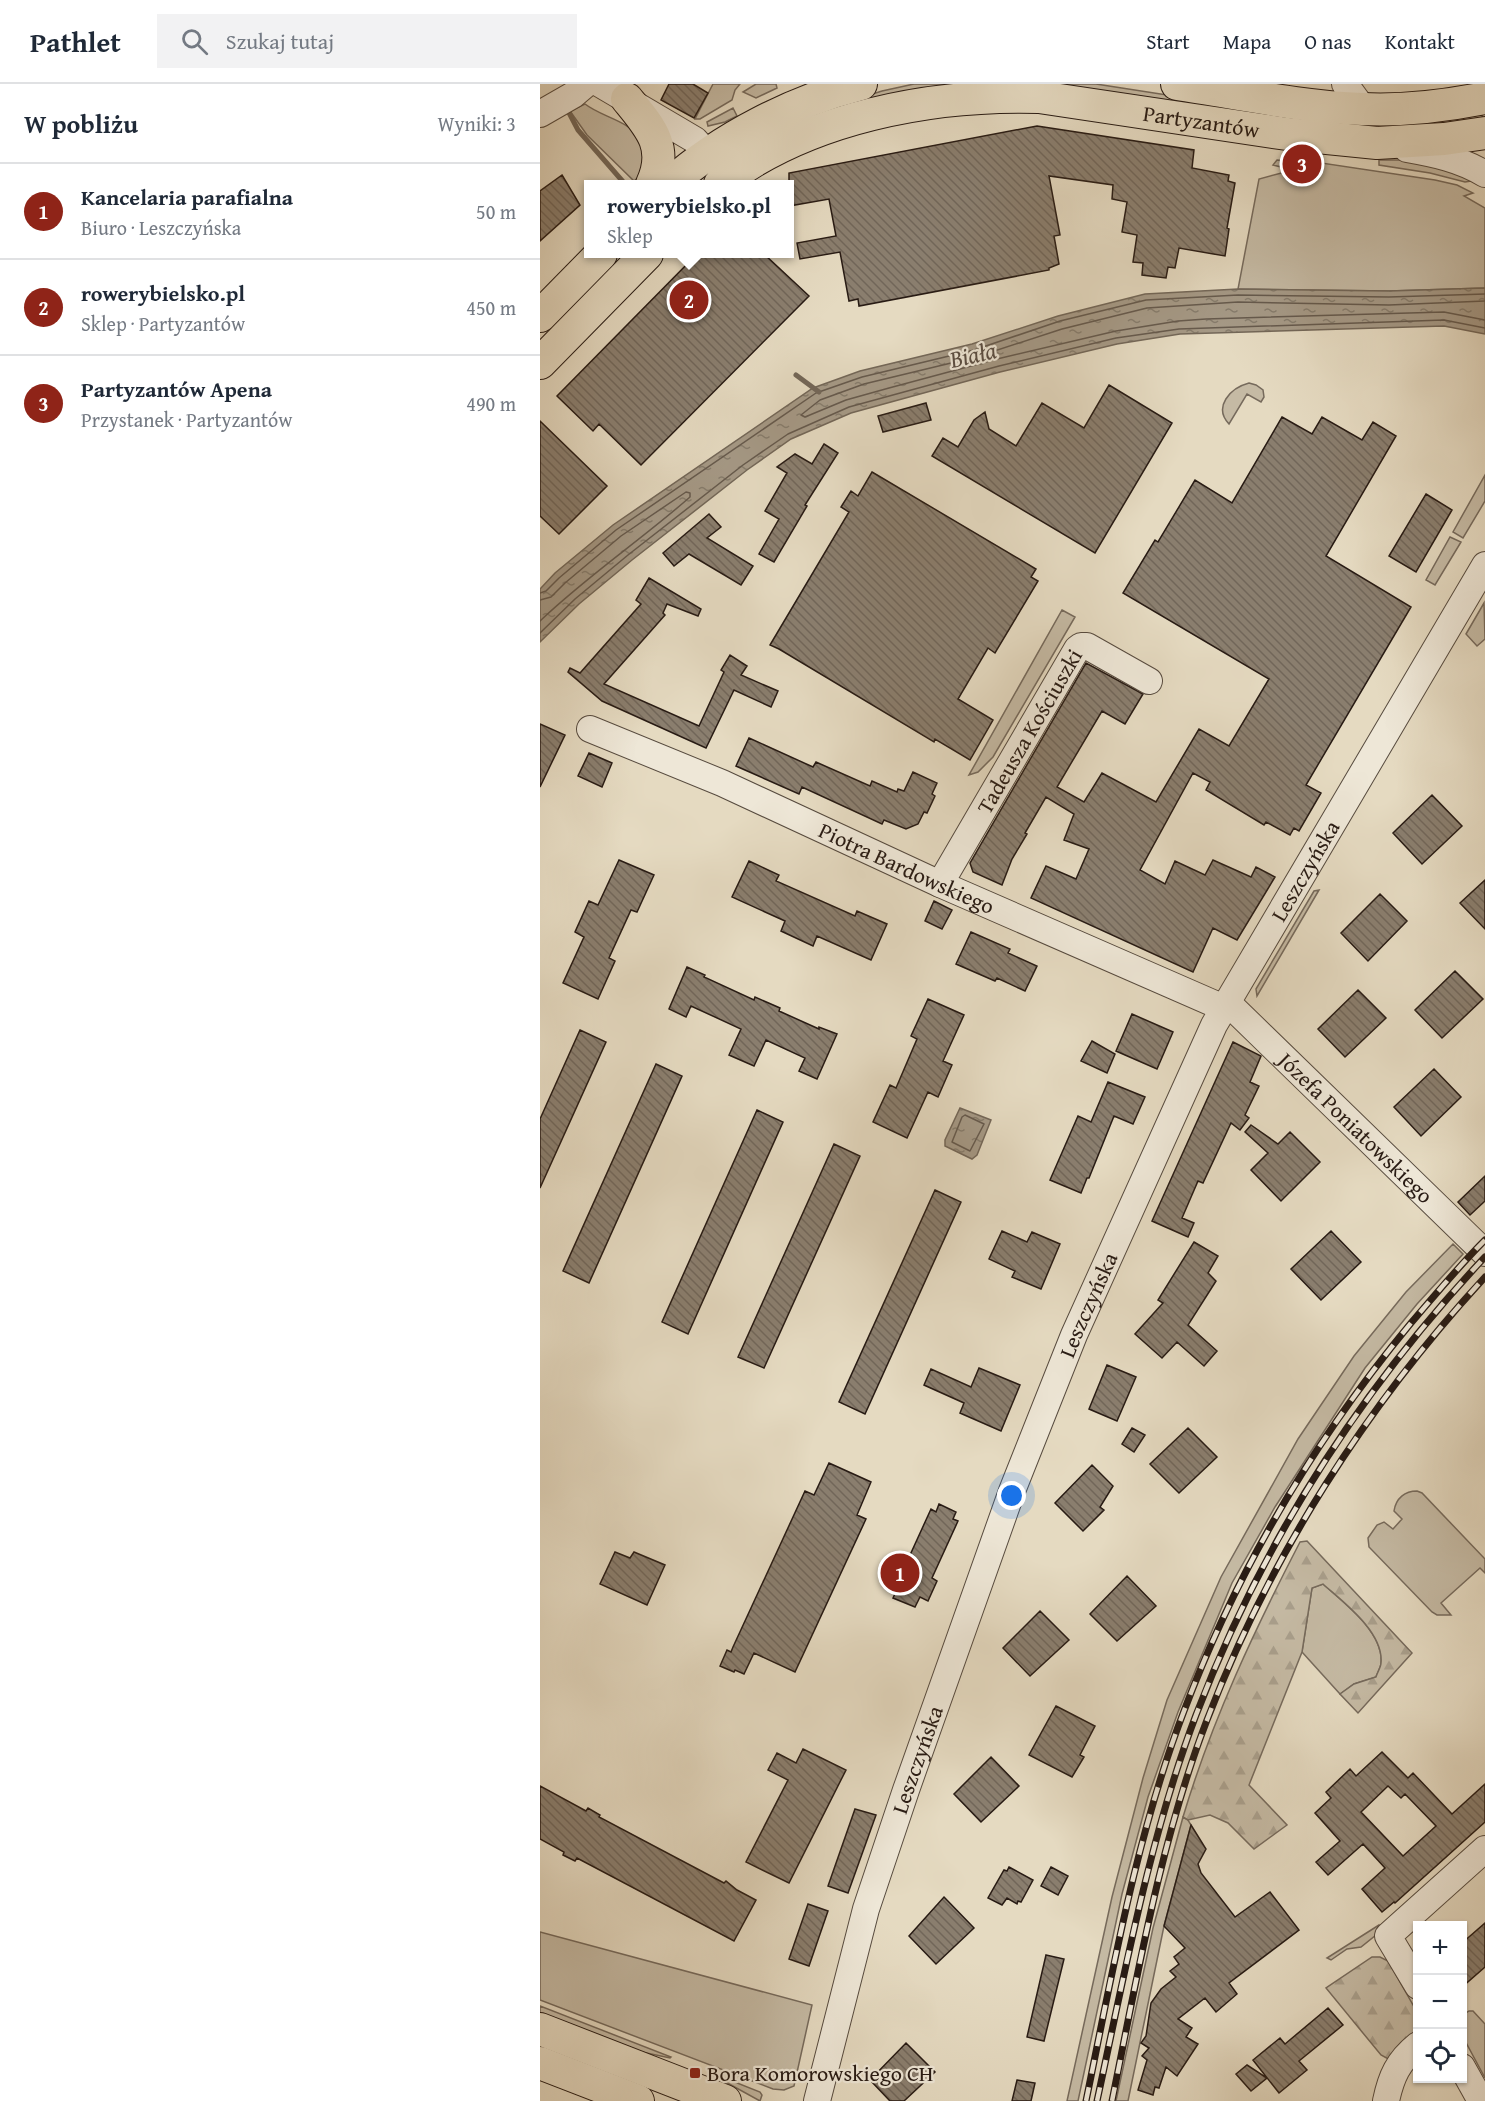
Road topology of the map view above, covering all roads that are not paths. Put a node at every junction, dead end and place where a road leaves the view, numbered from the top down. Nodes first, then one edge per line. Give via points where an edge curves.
1 (600, 84) edge
2 (861, 84) edge
3 (1176, 84) edge
4 (1345, 84) edge
5 (580, 89) edge
6 (1290, 92) edge
7 (1485, 98) edge
8 (627, 99) junction
9 (1364, 110) junction
10 (544, 112) edge
11 (1485, 133) edge
12 (1377, 144) junction
13 (709, 153) junction
14 (1485, 174) edge
15 (653, 180) edge
16 (675, 180) edge
17 (723, 180) edge
18 (726, 180) edge
19 (597, 258) edge
20 (643, 258) edge
21 (540, 316) edge
22 (540, 363) edge
23 (1485, 565) edge
24 (1149, 681) dead end
25 (590, 729) dead end
26 (940, 884) junction
27 (1226, 1005) junction
28 (1485, 1253) edge
29 (1485, 1849) edge
30 (1413, 1977) edge
31 (540, 2029) edge
32 (1413, 2049) edge
33 (540, 2063) edge
34 (1467, 2076) edge
35 (638, 2101) edge
36 (725, 2101) edge
37 (817, 2101) edge
38 (1386, 2101) edge
39 (1481, 2101) edge

1 - 8 street
2 - 13 main road via 796,107
3 - 6 main road, Partyzantów
4 - 9 street
5 - 10 street
6 - 9 main road, Partyzantów
7 - 9 main road, Partyzantów via 1432,107
8 - 13 street via 695,140
8 - 15 main road via 657,142 658,163
11 - 12 main road, Partyzantów
12 - 14 street via 1446,156
12 - 18 main road, Partyzantów via 1001,96 925,103 851,120 766,155
13 - 16 main road
13 - 17 street
19 - 21 main road
20 - 22 main road
23 - 27 street, Leszczyńska
24 - 26 street, Tadeusza Kościuszki via 1087,646 1077,649
25 - 26 street, Piotra Bardowskiego via 722,783
26 - 27 street, Piotra Bardowskiego
27 - 28 street, Józefa Poniatowskiego
27 - 37 street, Leszczyńska via 1206,1040 1074,1335 1012,1491 866,1909
29 - 30 street via 1389,1936
31 - 36 main road
32 - 38 street via 1396,2069
33 - 35 main road
34 - 39 street

